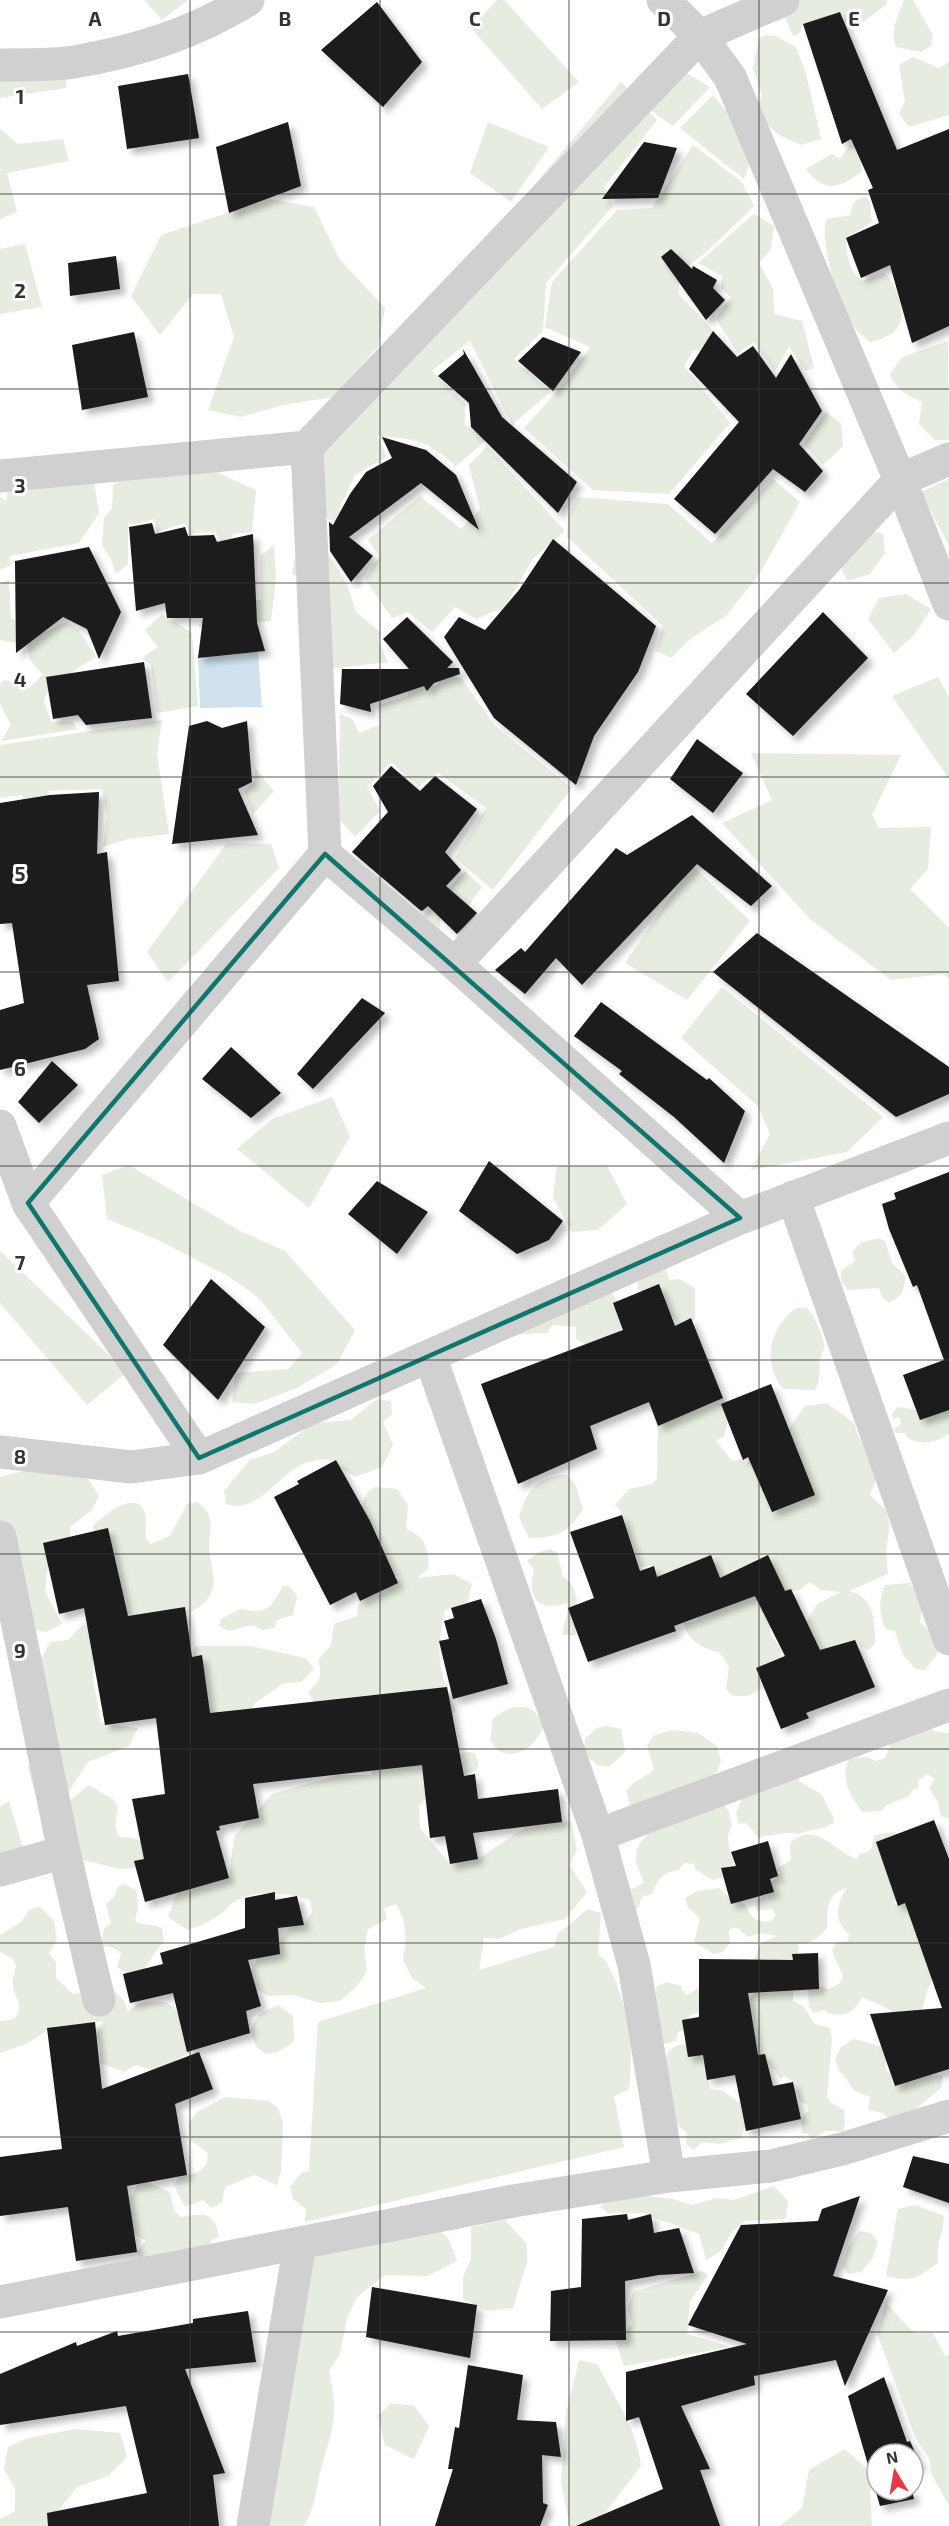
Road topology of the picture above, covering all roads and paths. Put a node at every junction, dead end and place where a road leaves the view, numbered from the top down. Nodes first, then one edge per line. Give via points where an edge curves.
1 (248, 0) edge
2 (663, 0) edge
3 (783, 0) edge
4 (700, 36) junction
5 (0, 65) edge
6 (307, 447) junction
7 (949, 459) edge
8 (0, 476) edge
9 (900, 480) junction
10 (949, 604) edge
11 (325, 854) junction
12 (455, 964) junction
13 (0, 1126) edge
14 (949, 1138) edge
15 (793, 1197) junction
16 (28, 1203) junction
17 (740, 1218) junction
18 (430, 1356) junction
19 (0, 1452) edge
20 (199, 1458) junction
21 (0, 1537) edge
22 (949, 1639) edge
23 (949, 1706) edge
24 (598, 1835) junction
25 (64, 1852) junction
26 (0, 1870) edge
27 (99, 2000) dead end
28 (949, 2116) edge
29 (669, 2176) junction
30 (300, 2243) junction
31 (0, 2302) edge
32 (253, 2526) edge

1 - 5 street via 209,23 165,41 72,62
2 - 4 street
3 - 4 street
4 - 6 street
4 - 9 street via 730,77
6 - 8 street
6 - 11 street
7 - 9 street
9 - 10 street
9 - 12 street
11 - 12 street
11 - 16 street
12 - 17 street
13 - 16 street
14 - 15 street
15 - 17 street
15 - 22 street
16 - 20 street
17 - 18 street
18 - 20 street
18 - 24 street
19 - 20 street via 131,1467
21 - 25 street
23 - 24 street
24 - 29 street via 634,1965
25 - 26 street
25 - 27 street
28 - 29 street via 771,2166
29 - 30 street via 513,2201
30 - 31 street
30 - 32 street

